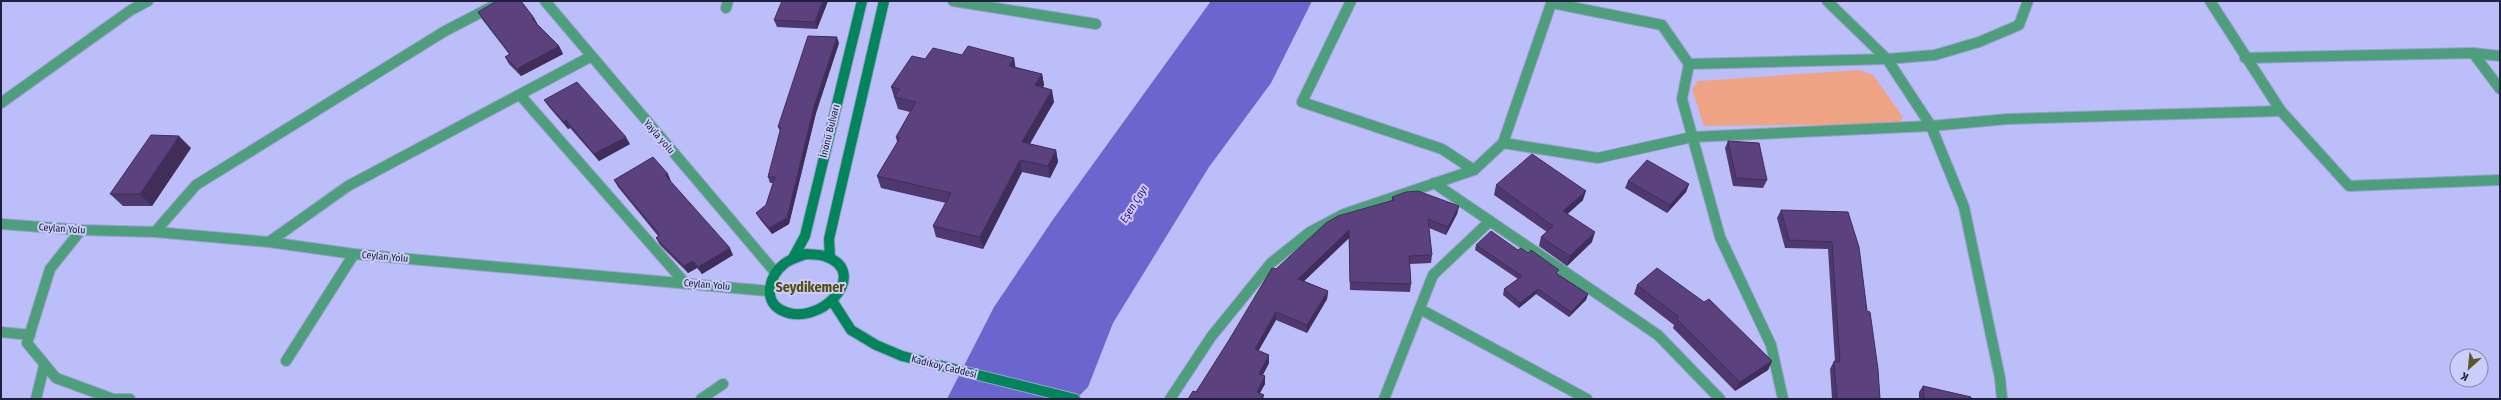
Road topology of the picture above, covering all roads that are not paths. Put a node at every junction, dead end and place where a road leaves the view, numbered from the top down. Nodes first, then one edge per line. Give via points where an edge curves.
1 (148, 1) edge
2 (503, 1) edge
3 (544, 1) edge
4 (862, 1) edge
5 (884, 1) edge
6 (953, 1) edge
7 (1351, 1) edge
8 (1826, 1) edge
9 (2028, 1) edge
10 (2210, 1) edge
11 (1552, 2) edge
12 (1096, 24) dead end
13 (2473, 53) junction
14 (2500, 56) edge
15 (590, 57) junction
16 (2245, 58) junction
17 (1888, 59) junction
18 (1689, 64) junction
19 (2500, 89) edge
20 (520, 95) junction
21 (1, 103) edge
22 (2281, 111) junction
23 (1931, 126) junction
24 (1692, 137) junction
25 (1503, 144) junction
26 (1474, 170) junction
27 (2500, 180) edge
28 (1434, 183) junction
29 (1490, 221) junction
30 (1, 224) edge
31 (81, 230) junction
32 (155, 232) junction
33 (269, 242) junction
34 (354, 254) junction
35 (830, 257) junction
36 (793, 258) junction
37 (775, 272) junction
38 (685, 283) junction
39 (768, 291) junction
40 (833, 302) junction
41 (1420, 309) junction
42 (1, 332) edge
43 (30, 335) junction
44 (286, 361) dead end
45 (44, 366) junction
46 (723, 384) dead end
47 (36, 399) edge
48 (130, 399) edge
49 (701, 399) edge
50 (1075, 399) edge
51 (1170, 399) edge
52 (1384, 399) edge
53 (1587, 399) edge
54 (1720, 399) edge
55 (1783, 399) edge
56 (2002, 399) edge

1 - 21 street
2 - 32 street via 445,31 196,185
3 - 15 street, Yayla yolu
4 - 36 main road, İnönü Bulvarı via 805,236
5 - 35 main road via 829,239
6 - 12 street
7 - 26 street via 1302,102 1442,149
8 - 17 street
9 - 17 street via 2019,25 1979,42 1935,55
10 - 16 street
11 - 18 street via 1662,25
11 - 25 street
13 - 14 street
13 - 16 street
13 - 19 street
15 - 20 street
15 - 37 street, Yayla yolu
16 - 22 street
17 - 18 street
17 - 23 street
18 - 24 street via 1682,99
20 - 33 street via 348,186
20 - 38 street
22 - 23 street via 2008,119
22 - 27 street via 2349,186
23 - 24 street
23 - 56 street via 1964,207 2000,378
24 - 25 street via 1598,158
24 - 55 street via 1720,237 1771,345
25 - 26 street
26 - 28 street
28 - 29 street
28 - 51 street via 1344,214 1310,232 1276,259 1211,337
29 - 41 street via 1432,275
29 - 54 street via 1658,335
30 - 31 street, Ceylan Yolu
31 - 32 street, Ceylan Yolu
31 - 43 street via 50,269
32 - 33 street, Ceylan Yolu
33 - 34 street, Ceylan Yolu
34 - 38 street, Ceylan Yolu
34 - 44 street
35 - 36 main road via 806,254
35 - 40 main road via 839,263 844,272 845,282
36 - 37 main road
37 - 39 main road
38 - 39 street, Ceylan Yolu
39 - 40 main road via 776,307 795,315 822,310
40 - 50 main road, Kadıköy Caddesi via 851,330 876,345 902,356
41 - 52 street
41 - 53 street
42 - 43 street
43 - 45 street via 27,343
45 - 47 street
45 - 48 street via 56,378 113,399
46 - 49 street

